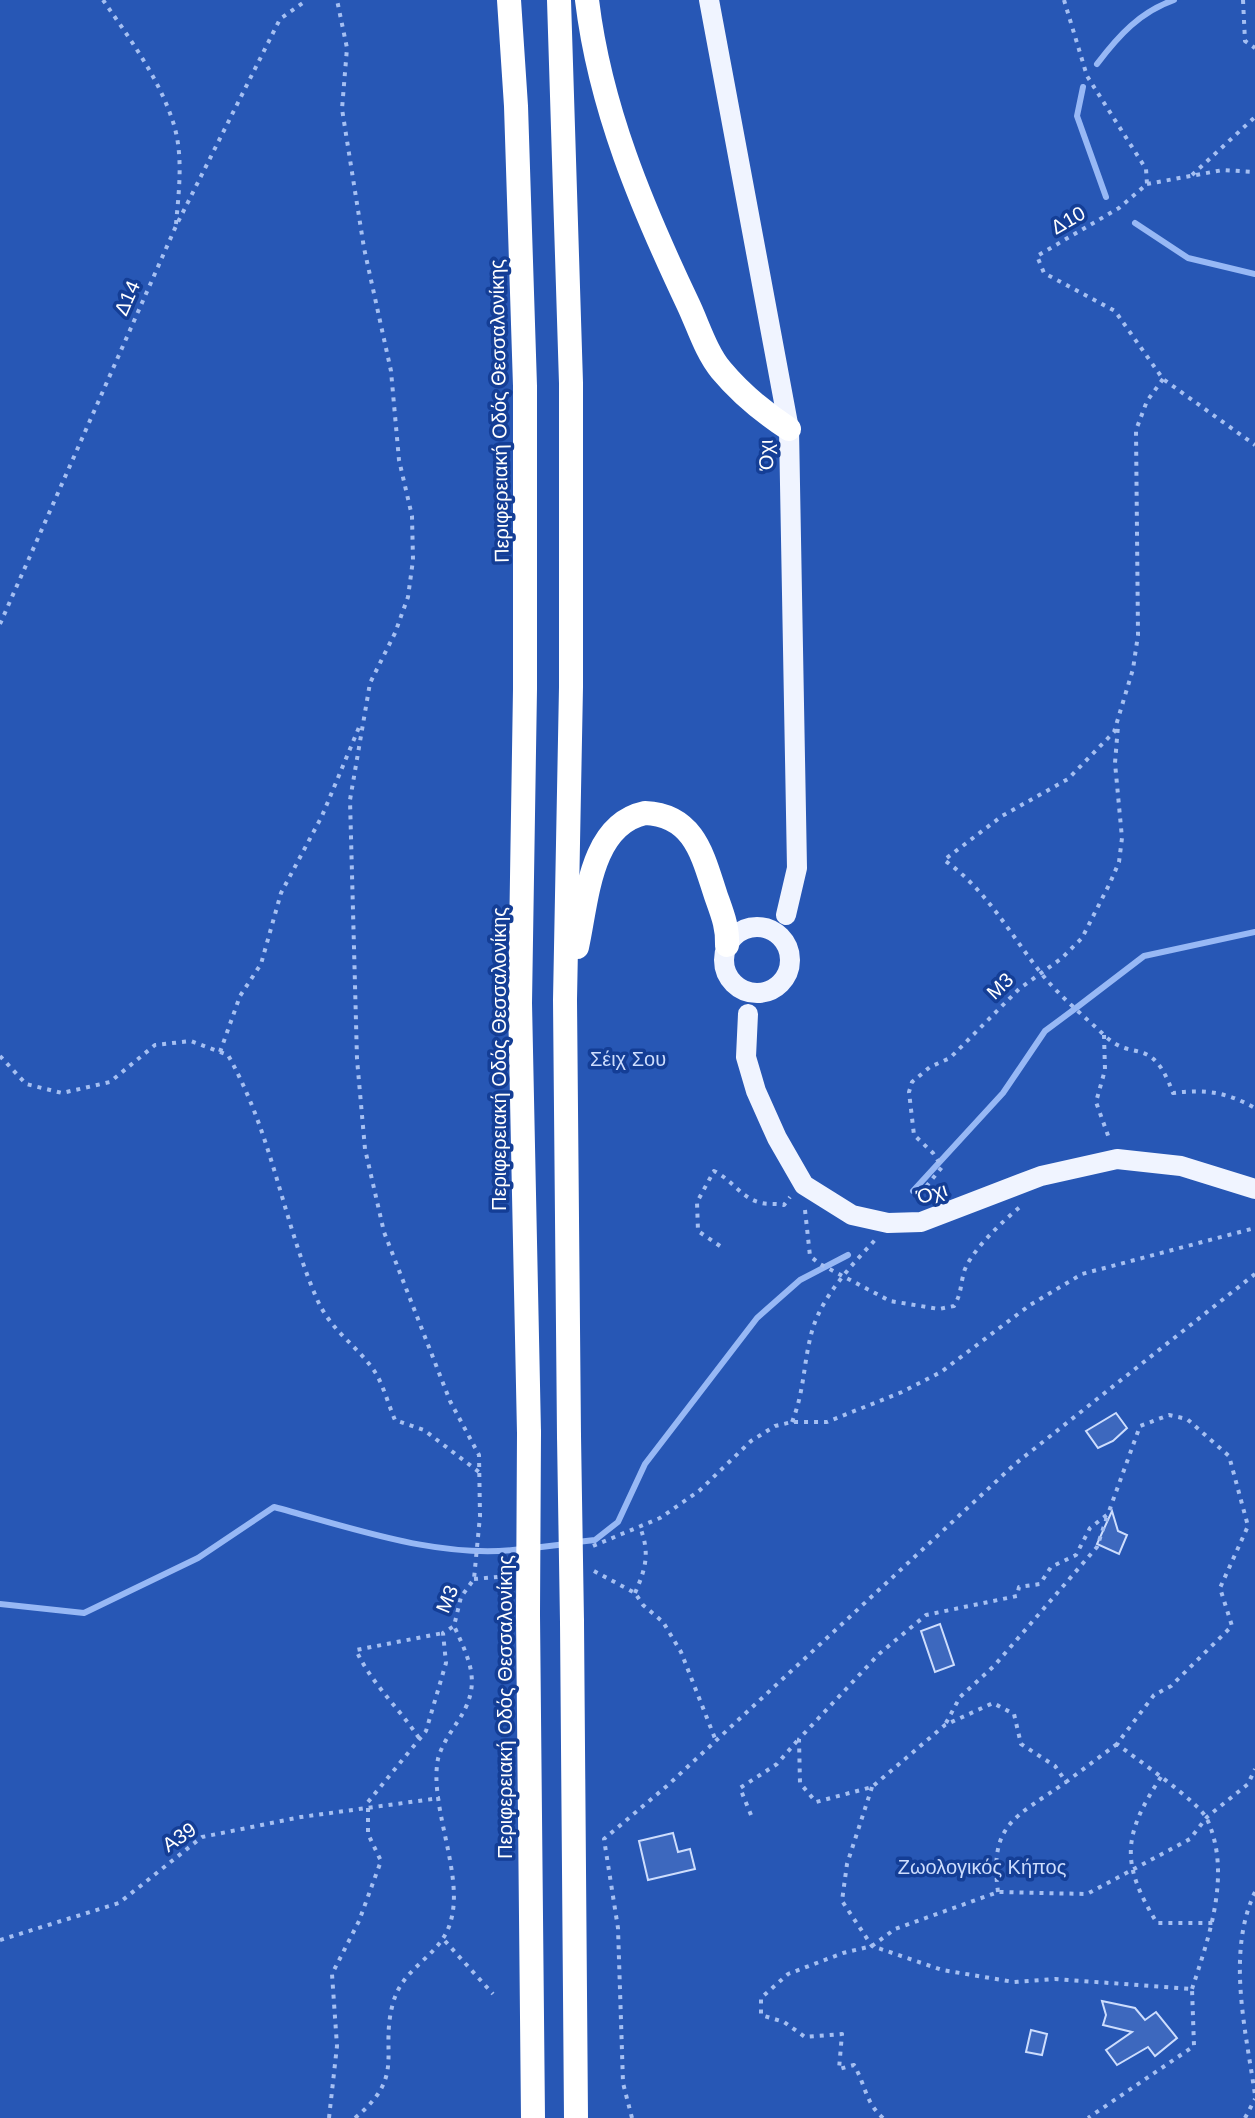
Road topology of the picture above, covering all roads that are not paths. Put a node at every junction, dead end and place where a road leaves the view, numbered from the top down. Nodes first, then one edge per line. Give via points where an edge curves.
1 (509, 0) edge
2 (559, 0) edge
3 (587, 0) edge
4 (709, 0) edge
5 (789, 429) junction
6 (786, 915) junction
7 (764, 927) junction
8 (727, 945) junction
9 (788, 947) junction
10 (735, 985) junction
11 (766, 992) junction
12 (565, 1000) junction
13 (748, 1014) junction
14 (1255, 1189) edge
15 (533, 2118) edge
16 (576, 2118) edge

1 - 15 highway, Περιφερειακή Οδός Θεσσαλονίκης, bridge via 525,386 520,1003
2 - 12 highway via 571,383
3 - 5 highway via 611,118 681,289 718,367 757,408
4 - 5 main road, Όχι
5 - 6 main road, Όχι via 797,868
6 - 7 main road
6 - 9 main road, Όχι
7 - 8 main road via 742,930
7 - 9 main road
8 - 10 main road via 724,966
8 - 12 highway via 728,932 708,869 691,833 662,816 637,815 608,838 593,870
9 - 11 main road via 784,979
10 - 11 main road
10 - 13 main road, Όχι
11 - 13 main road
12 - 16 highway, bridge
13 - 14 main road, Όχι via 746,1057 777,1138 804,1185 852,1215 888,1223 921,1222 1041,1176 1117,1159 1181,1166

